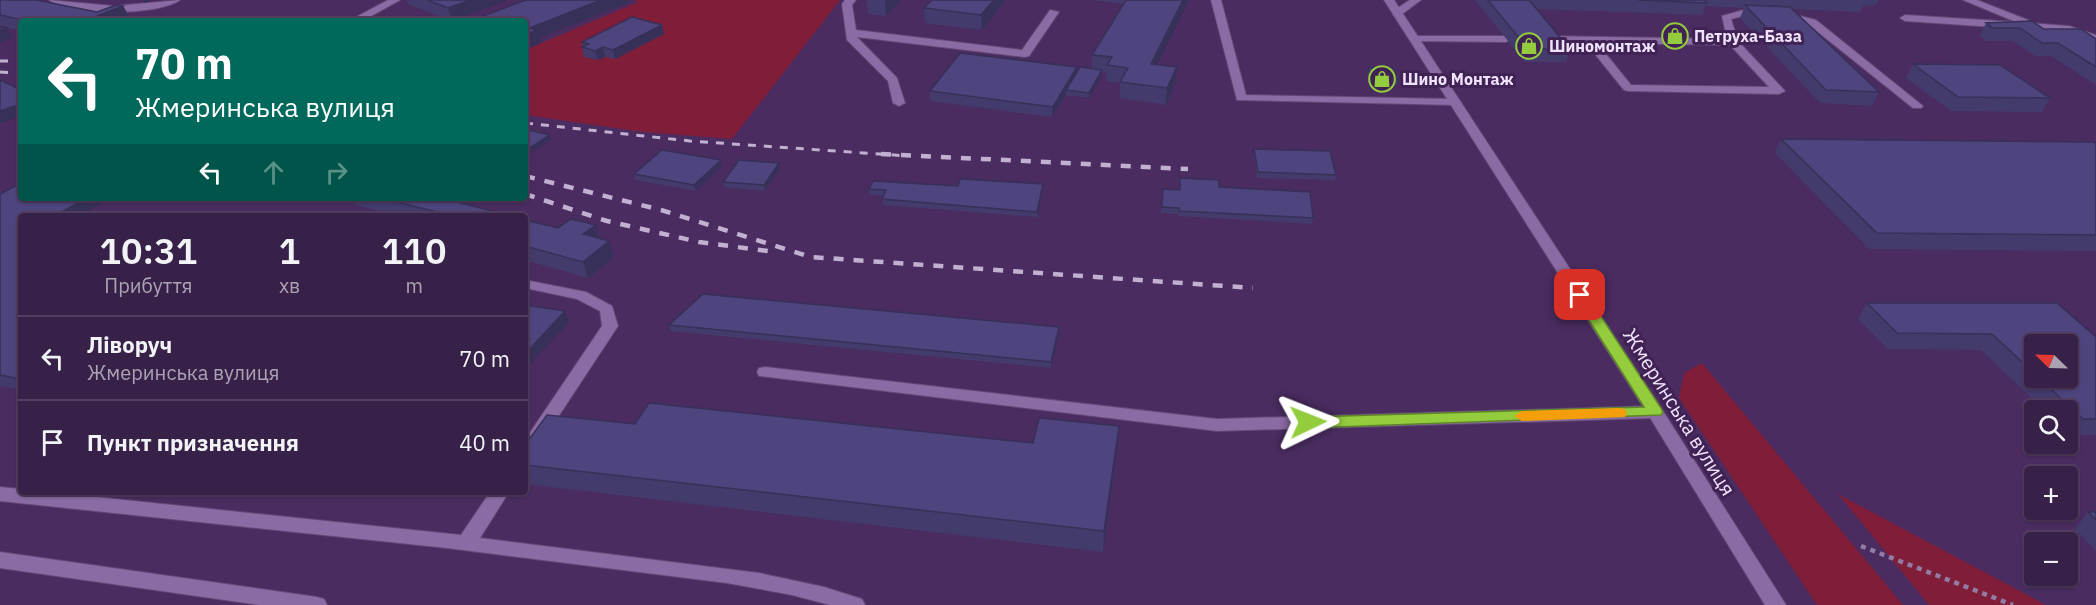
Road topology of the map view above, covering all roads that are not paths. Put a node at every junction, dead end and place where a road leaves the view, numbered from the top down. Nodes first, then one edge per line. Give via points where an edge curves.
1 (54, 0) edge
2 (175, 0) edge
3 (395, 0) edge
4 (851, 0) edge
5 (1216, 0) edge
6 (1416, 0) edge
7 (1968, 0) edge
8 (1393, 6) edge
9 (1054, 12) dead end
10 (360, 18) edge
11 (1905, 18) dead end
12 (2038, 27) junction
13 (851, 33) junction
14 (1415, 39) junction
15 (1506, 39) edge
16 (1547, 39) edge
17 (2096, 39) edge
18 (1589, 40) junction
19 (1733, 42) junction
20 (1455, 102) junction
21 (899, 103) dead end
22 (1917, 106) dead end
23 (528, 285) edge
24 (765, 372) dead end
25 (1655, 412) junction
26 (528, 449) edge
27 (0, 494) edge
28 (498, 495) edge
29 (467, 542) junction
30 (0, 560) edge
31 (317, 605) edge
32 (855, 605) edge
33 (1776, 605) edge

1 - 2 main road via 82,8 135,9
3 - 10 main road
4 - 13 main road via 847,4
5 - 20 main road via 1241,98
6 - 8 main road
7 - 12 main road
8 - 14 main road, Жмеринська вулиця
9 - 13 main road via 1025,54
11 - 12 main road
12 - 17 main road via 2078,31
13 - 21 main road via 852,40 893,80
14 - 15 main road
14 - 20 main road, Жмеринська вулиця
16 - 18 main road
18 - 19 main road
18 - 19 main road via 1628,88 1779,91
19 - 22 main road via 1726,18 1740,11 1791,14 1812,22
20 - 25 main road, Жмеринська вулиця
23 - 26 main road via 581,295 607,309 610,326
24 - 25 main road via 1217,425
25 - 33 main road, Жмеринська вулиця
27 - 29 main road
28 - 29 main road
29 - 32 main road via 768,583
30 - 31 main road

